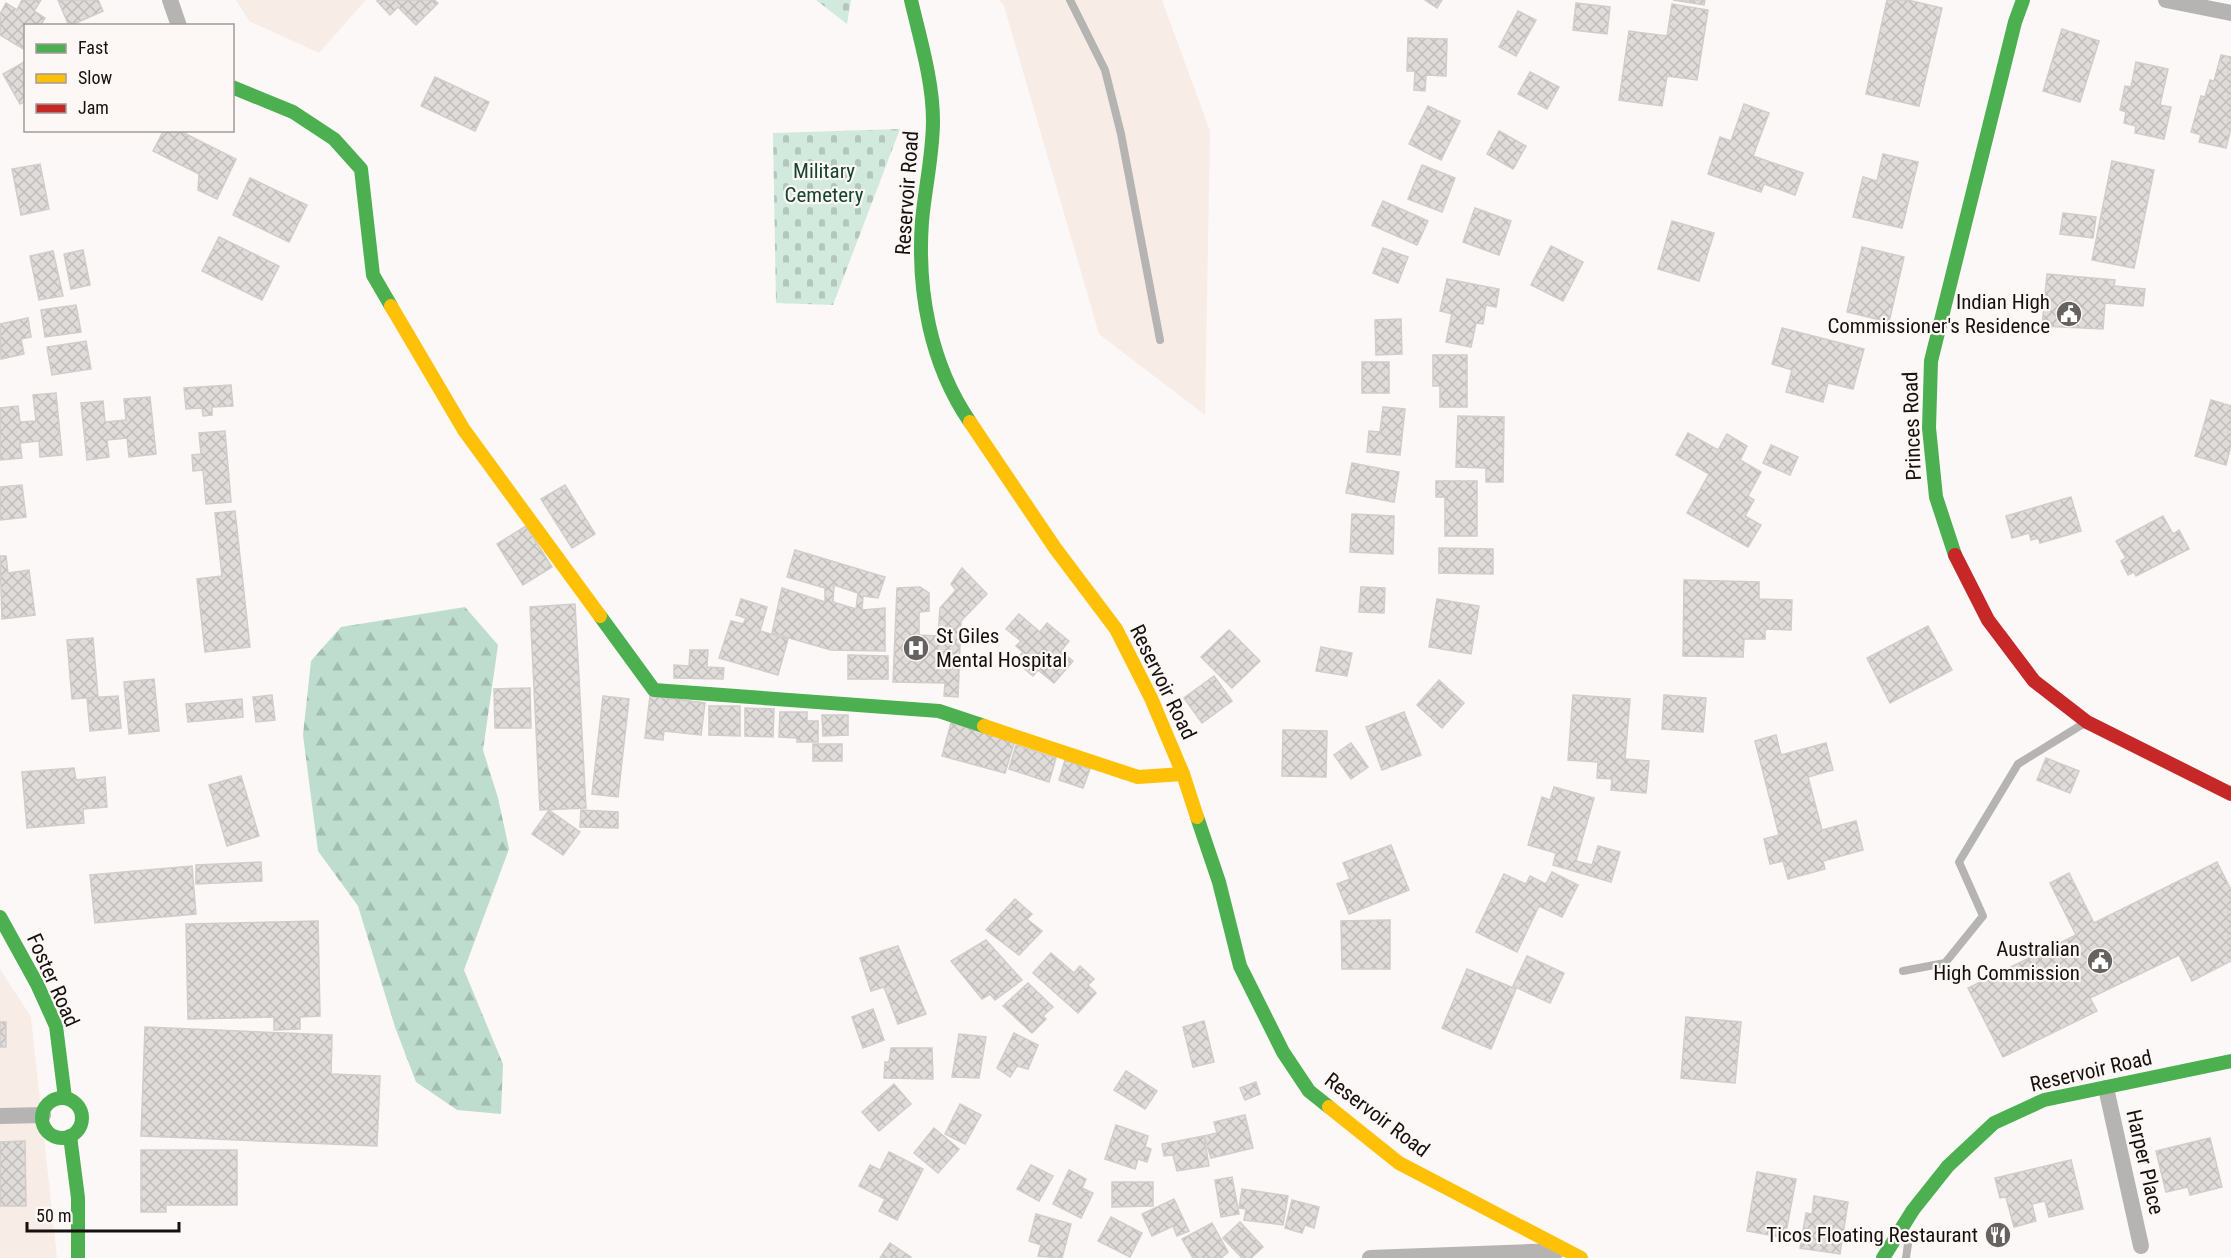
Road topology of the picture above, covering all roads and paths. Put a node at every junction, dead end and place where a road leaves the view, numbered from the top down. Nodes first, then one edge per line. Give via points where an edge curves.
1 (170, 0) edge
2 (910, 0) edge
3 (1070, 0) edge
4 (2023, 0) edge
5 (2166, 0) edge
6 (2231, 13) edge
7 (178, 24) edge
8 (234, 88) edge
9 (1160, 340) dead end
10 (2087, 722) junction
11 (1183, 774) junction
12 (2231, 794) edge
13 (0, 917) edge
14 (1903, 971) dead end
15 (2231, 1061) edge
16 (2106, 1088) junction
17 (64, 1098) junction
18 (42, 1115) junction
19 (0, 1116) edge
20 (70, 1136) junction
21 (1913, 1210) junction
22 (2141, 1246) dead end
23 (1564, 1251) junction
24 (78, 1258) edge
25 (1370, 1258) edge
26 (1581, 1258) edge
27 (1883, 1258) edge
28 (1906, 1258) edge

1 - 7 street
2 - 11 main road, Reservoir Road via 926,65 933,122 922,224 923,278 928,324 941,370 966,417 1055,548 1116,629
3 - 9 lane via 1105,70
4 - 10 main road, Princes Road via 1931,361 1929,428 1936,497 1957,559 1988,620 2034,681
5 - 6 street
8 - 11 main road via 293,112 334,140 361,169 372,275 464,430 654,690 939,711 1138,777
10 - 12 main road, Princes Road
10 - 14 lane via 2018,764 1959,862 1983,916 1946,963
11 - 23 main road, Reservoir Road via 1219,882 1240,966 1283,1052 1309,1091 1399,1163
13 - 17 main road, Foster Road via 56,1026
15 - 16 main road, Reservoir Road
16 - 21 main road, Reservoir Road via 2043,1100 1994,1123 1948,1166
16 - 22 street, Harper Place
17 - 18 main road via 50,1102
17 - 20 main road via 76,1104 82,1116 79,1128
18 - 19 street
18 - 20 main road via 52,1135
20 - 24 main road via 78,1198
21 - 27 main road, Reservoir Road
21 - 28 lane
23 - 25 street
23 - 26 main road, Reservoir Road

